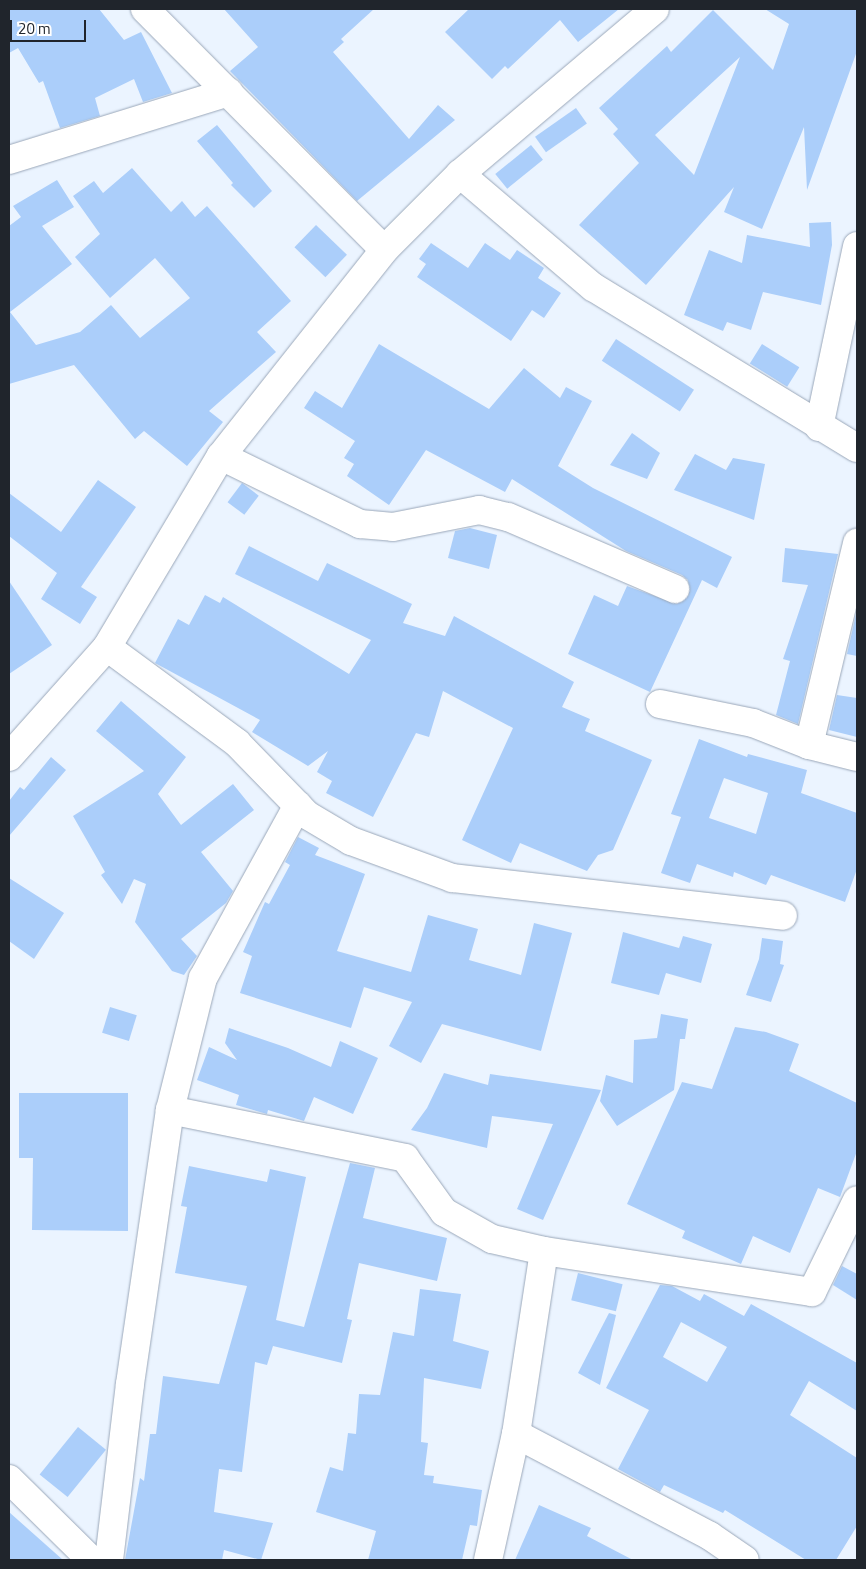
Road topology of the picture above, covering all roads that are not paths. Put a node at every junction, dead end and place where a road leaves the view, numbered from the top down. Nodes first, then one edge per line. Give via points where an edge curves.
1 (655, 9) edge
2 (157, 13) edge
3 (229, 92) junction
4 (9, 160) edge
5 (460, 174) junction
6 (857, 246) edge
7 (384, 250) junction
8 (819, 428) junction
9 (857, 448) edge
10 (221, 456) junction
11 (857, 543) edge
12 (675, 589) dead end
13 (107, 647) junction
14 (660, 704) dead end
15 (809, 746) junction
16 (9, 757) edge
17 (857, 757) edge
18 (298, 805) junction
19 (784, 916) dead end
20 (170, 1110) junction
21 (857, 1200) edge
22 (851, 1228) edge
23 (544, 1251) junction
24 (516, 1434) junction
25 (9, 1479) edge
26 (91, 1560) edge
27 (109, 1560) edge
28 (488, 1560) edge
29 (745, 1560) edge

1 - 5 street
2 - 3 street
3 - 4 street
3 - 7 street
5 - 7 street
5 - 8 street via 593,287
6 - 8 street
7 - 10 street
8 - 9 street
10 - 12 street via 360,524 392,527 479,510 508,517
10 - 13 street
11 - 15 street
13 - 16 street
13 - 18 street via 237,743
14 - 15 street via 752,723
15 - 17 street
18 - 19 street via 307,815 351,841 452,878
18 - 20 street via 202,978
20 - 23 street via 405,1158 444,1212 492,1239
20 - 27 street via 130,1384
21 - 22 street
22 - 23 street via 812,1292
23 - 24 street
24 - 28 street
24 - 29 street via 710,1536
25 - 26 street

